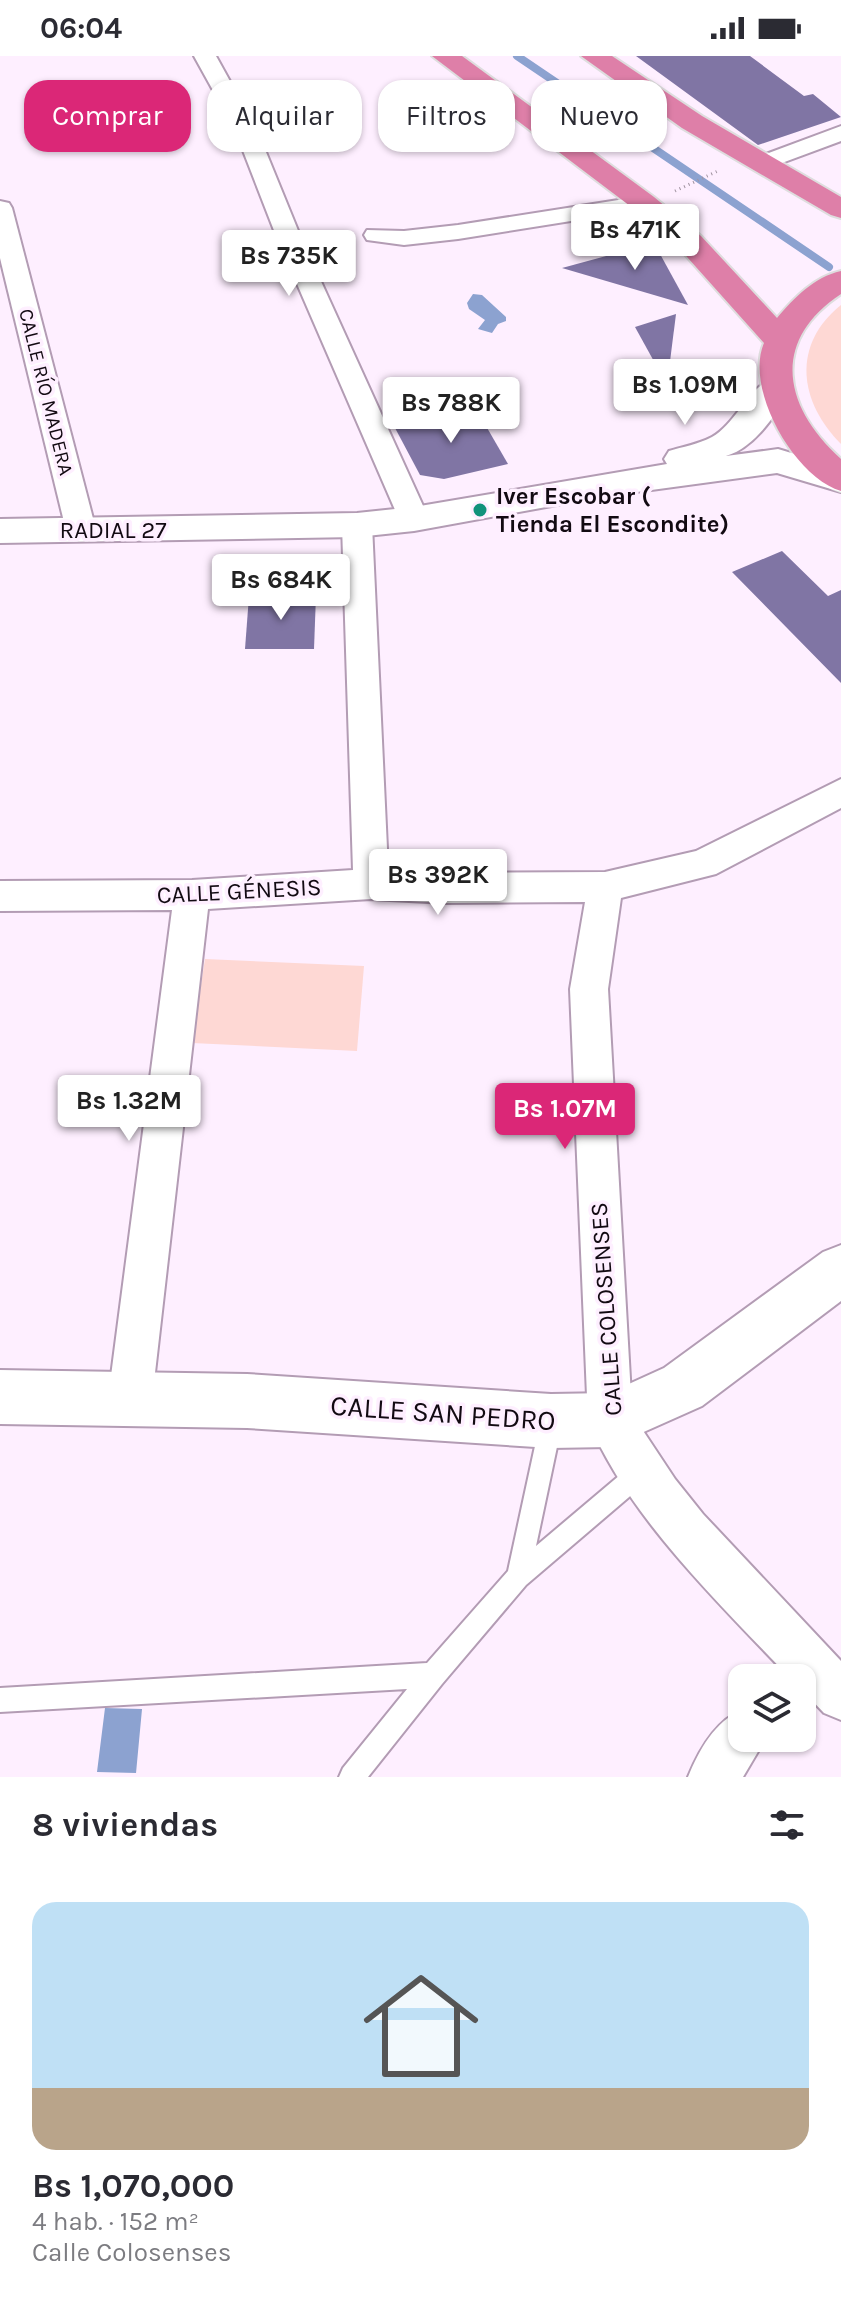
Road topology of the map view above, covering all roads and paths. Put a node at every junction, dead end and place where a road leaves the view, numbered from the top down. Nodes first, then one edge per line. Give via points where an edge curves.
1 (205, 56) edge
2 (445, 56) edge
3 (594, 56) edge
4 (841, 133) edge
5 (763, 163) junction
6 (709, 177) dead end
7 (654, 199) junction
8 (0, 208) edge
9 (841, 209) edge
10 (376, 235) dead end
11 (841, 280) edge
12 (780, 341) junction
13 (776, 388) junction
14 (841, 480) edge
15 (607, 484) junction
16 (414, 519) junction
17 (357, 525) junction
18 (81, 530) junction
19 (0, 531) edge
20 (841, 792) edge
21 (371, 884) junction
22 (605, 887) junction
23 (192, 895) junction
24 (0, 896) edge
25 (841, 1270) edge
26 (0, 1397) edge
27 (130, 1399) junction
28 (610, 1420) junction
29 (551, 1421) junction
30 (641, 1472) junction
31 (518, 1577) junction
32 (790, 1664) edge
33 (433, 1675) junction
34 (816, 1680) edge
35 (841, 1696) edge
36 (0, 1700) edge
37 (730, 1752) edge
38 (352, 1777) edge
39 (713, 1777) edge

1 - 16 street via 246,130
2 - 7 highway
3 - 5 highway
4 - 5 street
5 - 9 highway
6 - 7 path
7 - 10 street via 458,232 404,238
7 - 12 highway
8 - 18 street, CALLE RÍO MADERA
11 - 12 highway via 801,308
12 - 13 highway
13 - 14 highway via 798,436
13 - 15 street, RADIAL 27 via 750,423 724,445
14 - 15 street, RADIAL 27 via 778,461
15 - 16 street, RADIAL 27
16 - 17 street, RADIAL 27
17 - 18 street, RADIAL 27
17 - 21 street
18 - 19 street, RADIAL 27
20 - 22 street, CALLE GÉNESIS via 704,864
21 - 22 street, CALLE GÉNESIS
21 - 23 street, CALLE GÉNESIS
22 - 28 street, CALLE COLOSENSES via 589,989
23 - 24 street, CALLE GÉNESIS
23 - 27 street
25 - 28 street, CALLE SAN PEDRO via 683,1387
26 - 27 street, CALLE SAN PEDRO
27 - 29 street, CALLE SAN PEDRO via 247,1401
28 - 29 street, CALLE SAN PEDRO
28 - 30 street, CALLE COLOSENSES
29 - 31 lane
30 - 31 lane
30 - 32 street, CALLE COLOSENSES
31 - 33 lane
33 - 36 lane
33 - 38 lane
34 - 35 street, CALLE COLOSENSES
37 - 39 street

